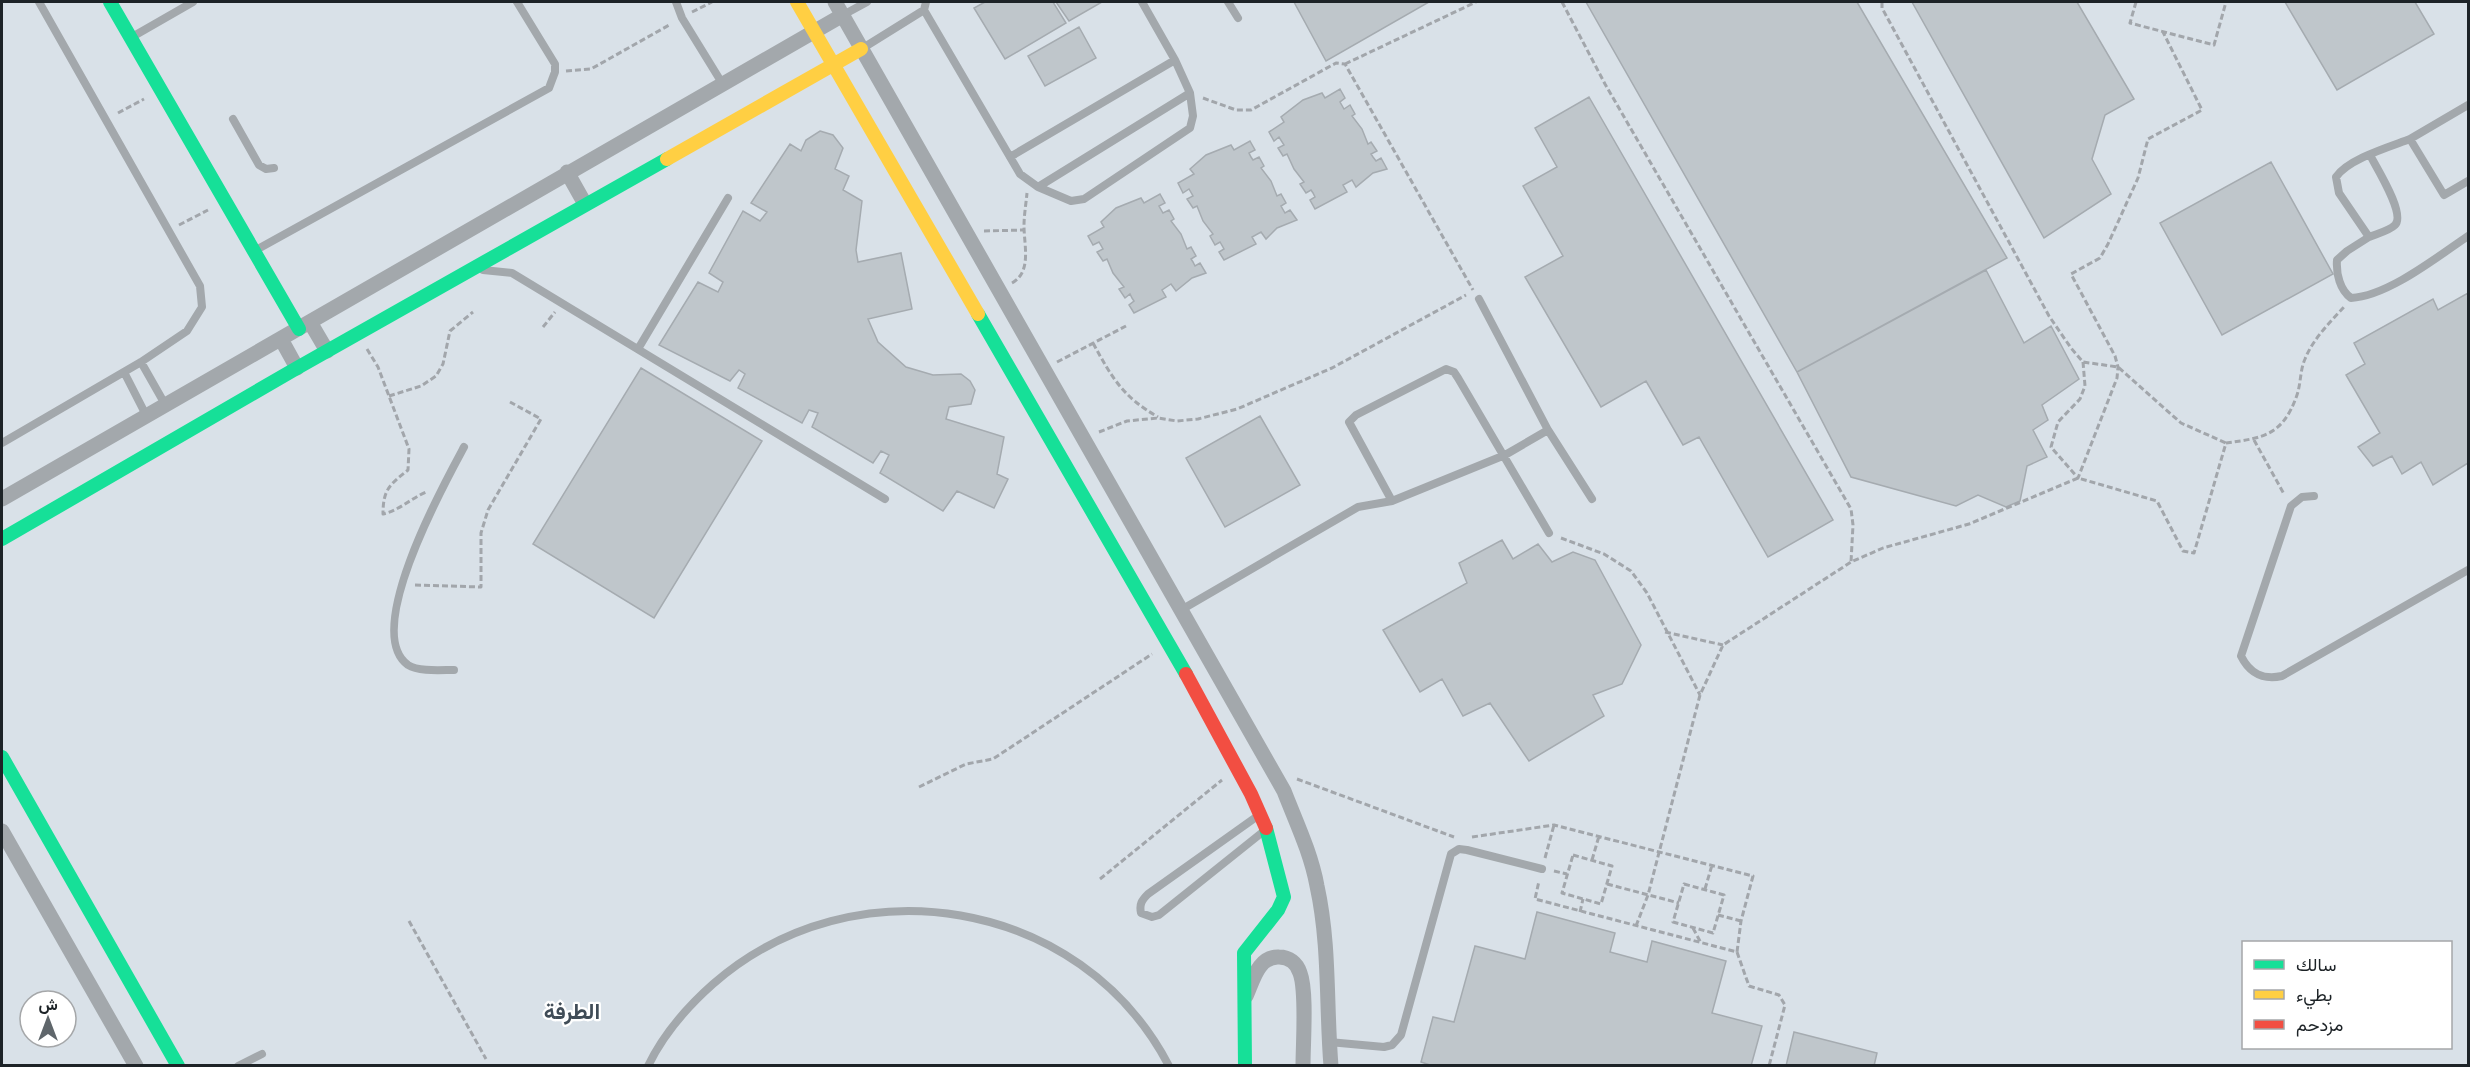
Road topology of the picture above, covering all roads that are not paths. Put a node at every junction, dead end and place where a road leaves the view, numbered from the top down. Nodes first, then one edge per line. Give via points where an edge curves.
1 (39, 2) edge
2 (110, 2) edge
3 (193, 2) edge
4 (517, 2) edge
5 (676, 2) edge
6 (797, 2) edge
7 (835, 2) edge
8 (867, 2) edge
9 (926, 2) edge
10 (1142, 2) edge
11 (1228, 2) edge
12 (924, 10) junction
13 (843, 15) junction
14 (1238, 18) dead end
15 (814, 31) junction
16 (130, 38) junction
17 (861, 49) junction
18 (1175, 60) junction
19 (834, 63) junction
20 (722, 83) junction
21 (1190, 93) junction
22 (2469, 105) edge
23 (233, 119) dead end
24 (2410, 139) junction
25 (2370, 155) junction
26 (1010, 157) junction
27 (274, 168) dead end
28 (567, 172) junction
29 (2469, 181) edge
30 (1038, 187) junction
31 (728, 198) dead end
32 (585, 204) junction
33 (2469, 236) edge
34 (2369, 237) junction
35 (253, 252) junction
36 (473, 269) junction
37 (1479, 299) dead end
38 (305, 325) junction
39 (280, 339) junction
40 (638, 349) junction
41 (327, 351) junction
42 (141, 362) junction
43 (297, 368) junction
44 (124, 372) junction
45 (166, 406) junction
46 (147, 417) junction
47 (1548, 430) junction
48 (2, 442) edge
49 (464, 447) dead end
50 (1505, 455) junction
51 (2314, 496) dead end
52 (2, 499) edge
53 (885, 499) dead end
54 (1593, 499) dead end
55 (1392, 501) junction
56 (1549, 533) road end
57 (2, 539) edge
58 (2469, 570) edge
59 (1181, 610) junction
60 (454, 670) dead end
61 (1218, 672) junction
62 (1193, 685) junction
63 (2, 757) edge
64 (1260, 814) junction
65 (1266, 830) junction
66 (2, 831) edge
67 (1542, 869) road end
68 (1244, 1001) junction
69 (1329, 1042) junction
70 (262, 1054) dead end
71 (136, 1065) edge
72 (178, 1065) edge
73 (238, 1065) edge
74 (648, 1065) edge
75 (1169, 1065) edge
76 (1245, 1065) edge
77 (1303, 1065) edge
78 (1330, 1065) edge

1 - 42 lane via 200,286 202,307 187,331
2 - 16 street
3 - 16 lane
4 - 35 lane via 555,64 549,88
5 - 20 lane
6 - 15 street
7 - 13 street
8 - 13 lane
9 - 12 lane
10 - 18 lane
11 - 14 lane
12 - 17 lane
12 - 26 lane
13 - 15 street
13 - 17 street
15 - 19 street
15 - 20 street
16 - 35 street
17 - 19 street
17 - 59 street
18 - 21 lane
18 - 26 lane
19 - 32 street
19 - 62 street
20 - 28 street
21 - 30 lane
21 - 30 lane via 1194,116 1190,128 1084,199 1071,201
22 - 24 lane
23 - 27 lane via 259,165
24 - 25 lane
24 - 29 lane via 2444,195
25 - 34 lane via 2397,210 2398,221 2394,227
25 - 34 lane via 2336,177 2338,193
26 - 30 lane via 1020,174
28 - 32 street
28 - 38 street
31 - 40 lane
32 - 36 street
33 - 34 lane via 2390,286 2366,298 2351,298 2336,270 2337,260
35 - 38 street
36 - 40 lane via 512,273
36 - 41 street
37 - 47 lane
38 - 39 street
38 - 41 street
39 - 43 street
39 - 45 street
40 - 53 lane
41 - 43 street
42 - 44 lane
42 - 45 lane
43 - 57 street
44 - 46 lane
44 - 48 lane
45 - 46 street
46 - 52 street
47 - 50 lane
47 - 54 lane
49 - 60 lane via 422,530 402,585 395,634 400,656 409,666
50 - 55 lane
50 - 55 lane via 1454,372 1446,369 1349,422
50 - 56 lane
51 - 58 lane via 2302,497 2291,506 2241,656 2253,673 2262,677 2282,676
55 - 59 lane via 1358,507
59 - 61 street
61 - 62 street
61 - 69 street via 1288,801 1305,843 1324,924
62 - 64 street
63 - 72 street
64 - 65 street
64 - 65 lane via 1148,894 1142,900 1141,913 1159,915
65 - 68 street via 1284,897 1244,953
66 - 71 street
67 - 69 lane via 1467,850 1451,854 1401,1035 1384,1047
68 - 76 street
68 - 77 street via 1263,963 1276,957 1296,965 1302,978
69 - 78 street
70 - 73 lane
74 - 75 lane via 689,1007 747,957 825,922 880,911 908,910 936,911 991,922 1035,938 1068,956 1131,1010

